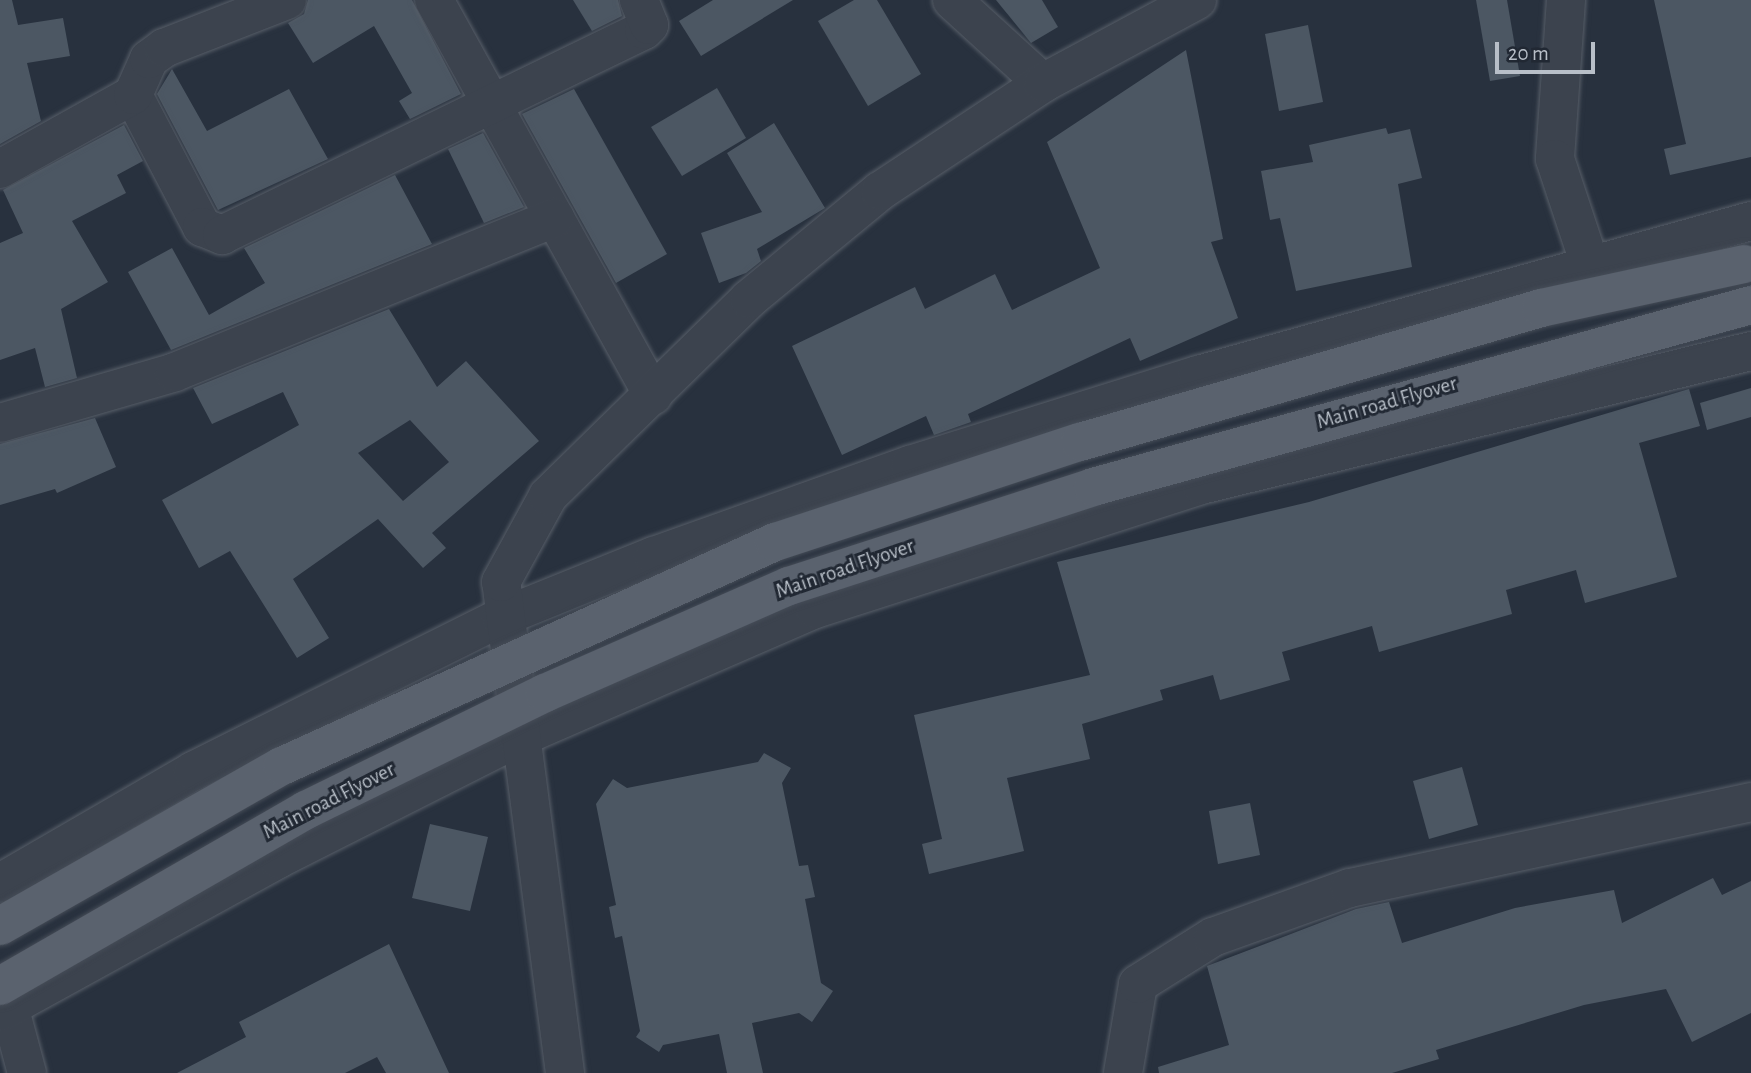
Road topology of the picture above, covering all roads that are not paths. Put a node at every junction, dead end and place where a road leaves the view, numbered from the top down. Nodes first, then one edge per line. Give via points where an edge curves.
1 (287, 0) edge
2 (434, 0) edge
3 (639, 0) edge
4 (952, 0) edge
5 (1197, 0) edge
6 (1566, 0) edge
7 (1043, 83) junction
8 (133, 95) junction
9 (492, 103) junction
10 (0, 169) edge
11 (555, 218) junction
12 (1751, 221) edge
13 (1589, 262) junction
14 (1744, 264) dead end
15 (1751, 305) edge
16 (1751, 351) edge
17 (653, 395) junction
18 (0, 424) edge
19 (502, 617) junction
20 (518, 738) junction
21 (1751, 802) edge
22 (0, 883) edge
23 (0, 926) edge
24 (3, 1001) edge
25 (27, 1073) edge
26 (565, 1073) edge
27 (1123, 1073) edge

1 - 8 street via 164,48 149,59
2 - 9 street
3 - 9 street via 648,18 644,30
4 - 7 street
5 - 7 street
6 - 13 street via 1555,159
7 - 17 street via 880,191 749,299
8 - 9 street via 202,227 222,235
8 - 10 street
9 - 11 street
11 - 17 street
11 - 18 street via 176,372
12 - 13 street
13 - 19 street via 910,465
14 - 23 main road, bridge via 1541,308 1080,442 775,542 282,766
15 - 24 main road, Main road Flyover, bridge via 1093,487 789,586 306,810
16 - 20 street via 1201,485 1028,538 815,609
17 - 19 street via 548,496 501,582
19 - 20 street
19 - 22 street via 193,771
20 - 24 street
20 - 26 street
21 - 27 street via 1350,888 1213,937 1138,984
24 - 25 street

